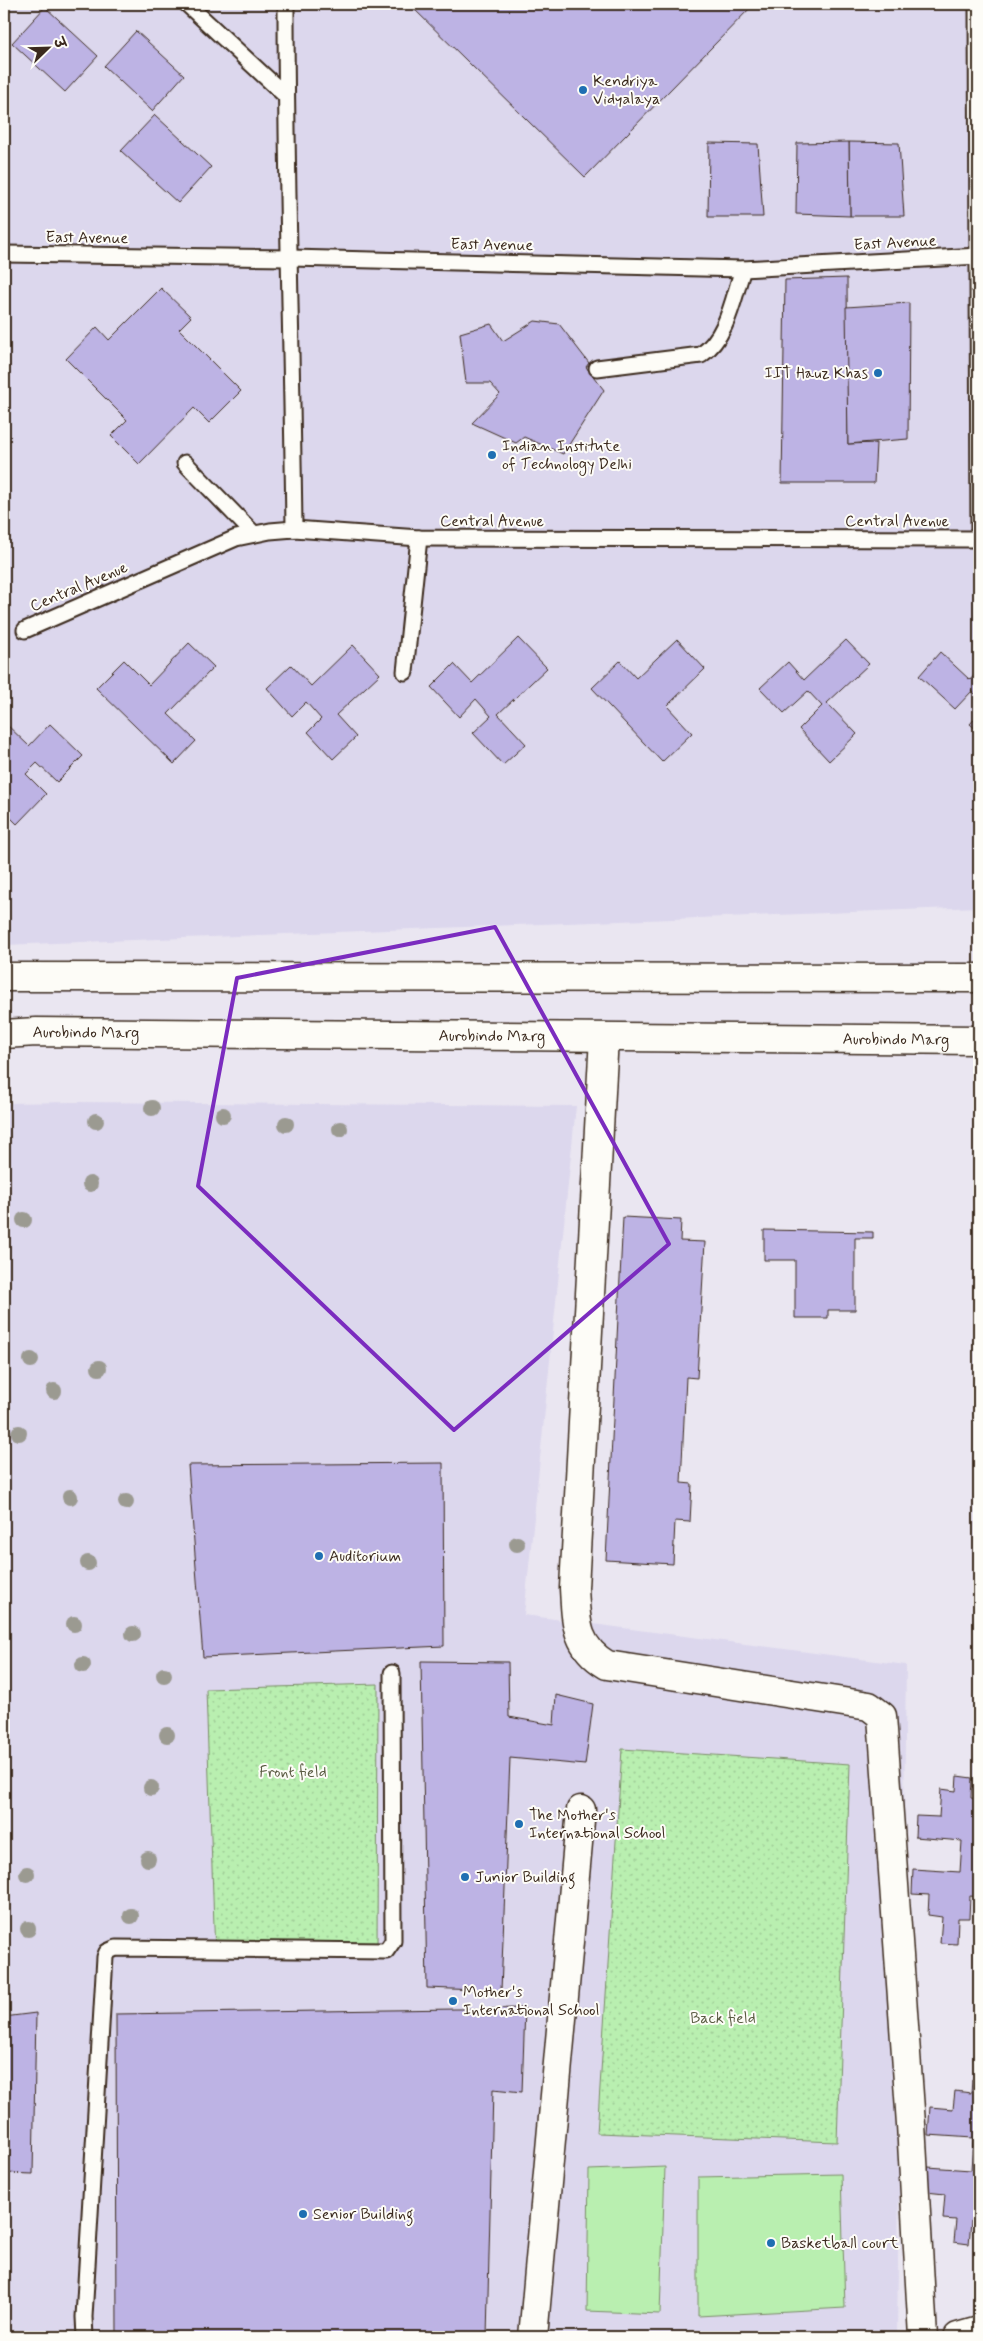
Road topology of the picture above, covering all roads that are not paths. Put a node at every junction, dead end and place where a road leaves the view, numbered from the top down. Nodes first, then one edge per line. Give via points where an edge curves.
1 (187, 4) edge
2 (286, 4) edge
3 (977, 4) edge
4 (286, 96) junction
5 (4, 254) edge
6 (979, 256) edge
7 (291, 258) junction
8 (743, 269) junction
9 (597, 368) dead end
10 (185, 464) dead end
11 (294, 529) junction
12 (254, 534) junction
13 (418, 538) junction
14 (979, 539) edge
15 (25, 630) dead end
16 (405, 672) dead end
17 (4, 977) edge
18 (979, 978) edge
19 (4, 1034) edge
20 (604, 1037) junction
21 (979, 1040) edge
22 (392, 1673) dead end
23 (581, 1810) dead end
24 (979, 2331) edge
25 (85, 2337) edge
26 (533, 2337) edge
27 (923, 2337) edge
28 (958, 2337) edge

1 - 4 lane
2 - 4 lane
3 - 6 lane, Central Avenue
4 - 7 lane
5 - 7 lane, East Avenue
6 - 8 lane, East Avenue
6 - 14 lane, Central Avenue
7 - 8 lane, East Avenue
7 - 11 lane
8 - 9 lane via 722,331 711,348 701,355
10 - 12 lane
11 - 12 lane, Central Avenue
11 - 13 lane, Central Avenue
12 - 15 lane, Central Avenue via 236,538
13 - 14 lane, Central Avenue
13 - 16 lane
17 - 18 main road
19 - 20 main road, Aurobindo Marg
20 - 21 main road, Aurobindo Marg
20 - 27 main road via 574,1588 577,1630 588,1650 607,1665 869,1706 882,1716
22 - 25 lane via 392,1941 386,1951 116,1948 105,1957 84,2307
23 - 26 main road
24 - 28 main road

